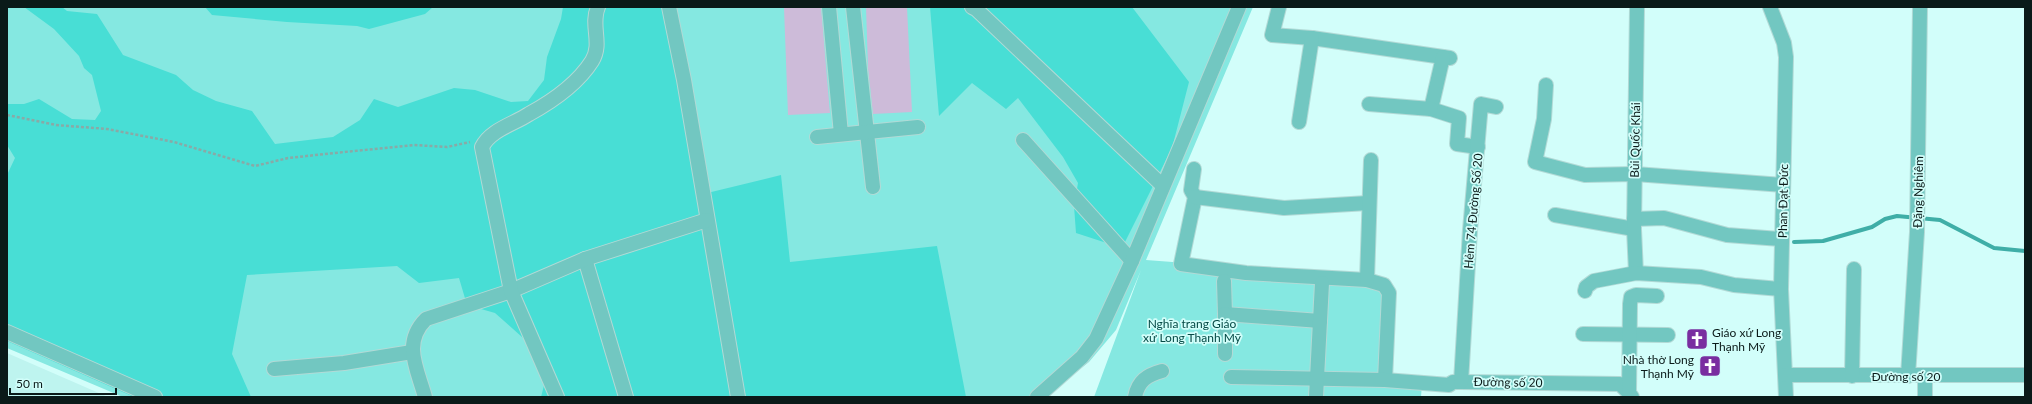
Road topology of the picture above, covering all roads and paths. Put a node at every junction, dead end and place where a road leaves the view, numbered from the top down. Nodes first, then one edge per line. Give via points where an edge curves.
1 (598, 7) edge
2 (668, 7) edge
3 (830, 7) edge
4 (853, 7) edge
5 (972, 7) edge
6 (1239, 7) edge
7 (1279, 7) edge
8 (1637, 7) edge
9 (1770, 7) edge
10 (1920, 7) edge
11 (1312, 38) junction
12 (1546, 85) dead end
13 (1370, 104) dead end
14 (1496, 107) dead end
15 (1430, 109) junction
16 (7, 115) edge
17 (1299, 122) dead end
18 (918, 127) dead end
19 (867, 131) junction
20 (841, 134) junction
21 (817, 137) dead end
22 (485, 140) junction
23 (1023, 140) dead end
24 (1478, 148) junction
25 (1371, 160) dead end
26 (1194, 170) dead end
27 (1635, 174) junction
28 (1783, 185) junction
29 (1163, 186) junction
30 (873, 187) dead end
31 (1195, 197) junction
32 (1368, 203) junction
33 (1555, 215) dead end
34 (708, 220) junction
35 (1634, 224) junction
36 (1782, 238) junction
37 (585, 259) junction
38 (1132, 260) junction
39 (1854, 269) dead end
40 (1636, 273) junction
41 (1366, 280) junction
42 (1224, 282) dead end
43 (1322, 283) dead end
44 (1781, 289) junction
45 (511, 291) junction
46 (1585, 291) dead end
47 (1657, 296) dead end
48 (1225, 314) junction
49 (1320, 321) junction
50 (7, 332) edge
51 (1583, 334) dead end
52 (1631, 334) junction
53 (1668, 335) dead end
54 (412, 352) junction
55 (1225, 354) dead end
56 (274, 369) dead end
57 (1162, 371) dead end
58 (1786, 375) junction
59 (2025, 375) edge
60 (1852, 376) junction
61 (1908, 376) junction
62 (1925, 376) junction
63 (1231, 377) dead end
64 (1318, 379) junction
65 (1385, 380) junction
66 (1452, 388) edge
67 (1631, 395) edge
68 (155, 397) edge
69 (425, 397) edge
70 (557, 397) edge
71 (626, 397) edge
72 (738, 397) edge
73 (1037, 397) edge
74 (1135, 397) edge
75 (1316, 397) edge
76 (1786, 397) edge
77 (1925, 397) edge

1 - 22 street via 594,21 598,40 593,60 574,82 552,100
2 - 34 street via 684,80
3 - 20 street
4 - 19 street
5 - 29 street
6 - 29 street
7 - 11 street via 1272,35
8 - 27 street, Bùi Quốc Khái
9 - 28 street, Phan Đạt Đức via 1784,43 1786,57
10 - 61 street, Đặng Nghiêm via 1917,232
11 - 15 street via 1446,58
11 - 17 street
12 - 27 street via 1544,119 1535,162 1585,175
13 - 15 street
14 - 24 street via 1481,104
15 - 24 street, Hẻm 74 Đường Số 20 via 1459,118 1457,144
16 - 22 path via 56,125 107,129 174,142 255,166 288,158 414,145 447,146
18 - 19 street
19 - 20 street
19 - 30 street
20 - 21 street
22 - 45 street via 482,147 484,163
23 - 38 street
24 - 66 street, Hẻm 74 Đường Số 20
25 - 32 street
26 - 31 street via 1191,190
27 - 28 street
27 - 35 street, Bùi Quốc Khái
28 - 36 street, Phan Đạt Đức
29 - 38 street
31 - 32 street via 1284,208
31 - 41 street via 1181,264 1246,273
32 - 41 street
33 - 35 street
34 - 37 street
34 - 72 street
35 - 36 street via 1664,218 1727,235
35 - 40 street, Bùi Quốc Khái
36 - 44 street, Phan Đạt Đức
37 - 45 street
37 - 71 street
38 - 73 street via 1096,339 1082,357
39 - 60 street
40 - 44 street via 1701,276 1734,285
40 - 46 street via 1594,281
41 - 65 street via 1384,284 1389,293
42 - 48 street
43 - 49 street
44 - 58 street, Phan Đạt Đức
45 - 54 street via 426,319 417,328 412,340
45 - 70 street
47 - 52 street via 1631,297
48 - 49 street
48 - 55 street
49 - 64 street
50 - 68 street
51 - 52 street
52 - 53 street
52 - 67 street
54 - 56 street via 344,363
54 - 69 street
57 - 74 street via 1147,375 1136,390
58 - 60 street, Đường số 20
58 - 76 street, Phan Đạt Đức
59 - 62 street, Đường số 20
60 - 61 street, Đường số 20
61 - 62 street, Đường số 20
62 - 77 street
63 - 64 street, Đường số 20
64 - 65 street, Đường số 20
64 - 75 street
65 - 66 street, Đường số 20
66 - 67 street, Đường số 20 via 1620,384

